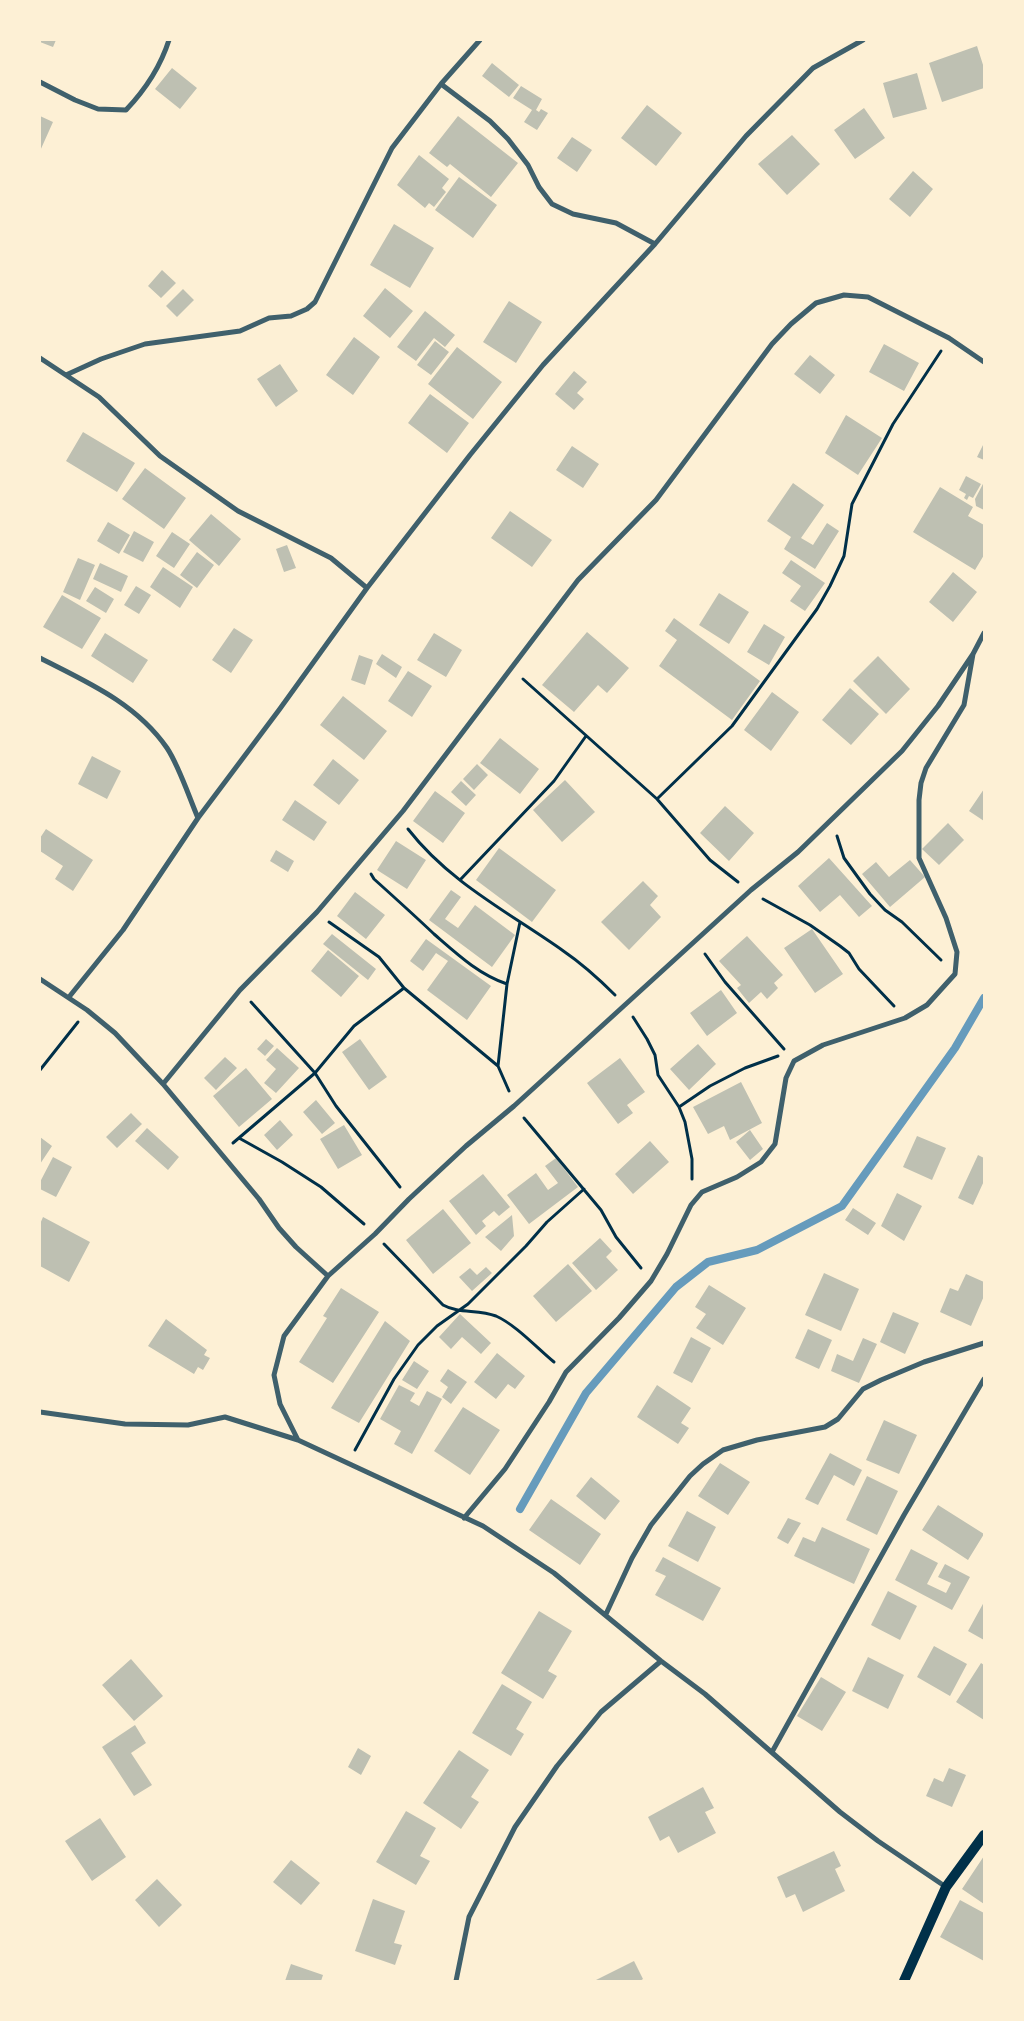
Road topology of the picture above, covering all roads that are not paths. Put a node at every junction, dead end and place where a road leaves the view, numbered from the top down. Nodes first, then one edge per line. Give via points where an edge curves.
1 (169, 40) edge
2 (480, 40) edge
3 (863, 40) edge
4 (40, 82) edge
5 (441, 84) junction
6 (656, 244) junction
7 (40, 358) edge
8 (984, 362) edge
9 (66, 375) junction
10 (367, 588) junction
11 (984, 633) edge
12 (973, 654) junction
13 (40, 658) edge
14 (198, 818) junction
15 (40, 979) edge
16 (69, 997) junction
17 (163, 1084) junction
18 (328, 1276) junction
19 (984, 1343) edge
20 (984, 1379) edge
21 (40, 1412) edge
22 (298, 1440) junction
23 (464, 1518) junction
24 (606, 1614) junction
25 (661, 1661) junction
26 (772, 1752) junction
27 (984, 1836) edge
28 (946, 1887) junction
29 (456, 1981) edge
30 (904, 1981) edge

1 - 4 street via 162,62 126,110 98,109
2 - 5 street
3 - 6 street via 813,68 746,136
5 - 6 street via 508,139 552,204 573,214 616,223
5 - 9 street via 392,148 315,302 307,309 291,316 269,318 240,331 145,344
6 - 10 street via 543,366
7 - 9 street
8 - 17 street via 949,338 868,297 844,294 816,303 792,324 772,344 656,500 578,580 403,811 317,912 240,990
9 - 10 street via 98,397 160,456 238,511 331,558
10 - 14 street
11 - 12 street
12 - 18 street via 938,706 902,750 798,852 750,891 466,1146
12 - 23 street via 964,705 926,768 919,800 919,858 946,918 957,952 955,974 927,1006 905,1018 823,1046 794,1060 786,1078 775,1144 761,1162 702,1192 691,1205 651,1280 566,1372 505,1469
13 - 14 street via 110,694 152,728 168,750
14 - 16 street via 123,930
15 - 16 street
16 - 17 street via 115,1032
17 - 18 street via 259,1199 279,1228
18 - 22 street via 284,1336 274,1374 280,1404
19 - 24 street via 924,1362 863,1389 838,1419 825,1427 723,1450 690,1476 651,1525
20 - 26 street
21 - 22 street via 125,1424 188,1425 225,1417
22 - 23 street
23 - 24 street via 483,1526
24 - 25 street
25 - 26 street
25 - 29 street via 601,1712 557,1766 515,1827 469,1917
26 - 28 street via 840,1812
27 - 28 main road
28 - 30 main road

